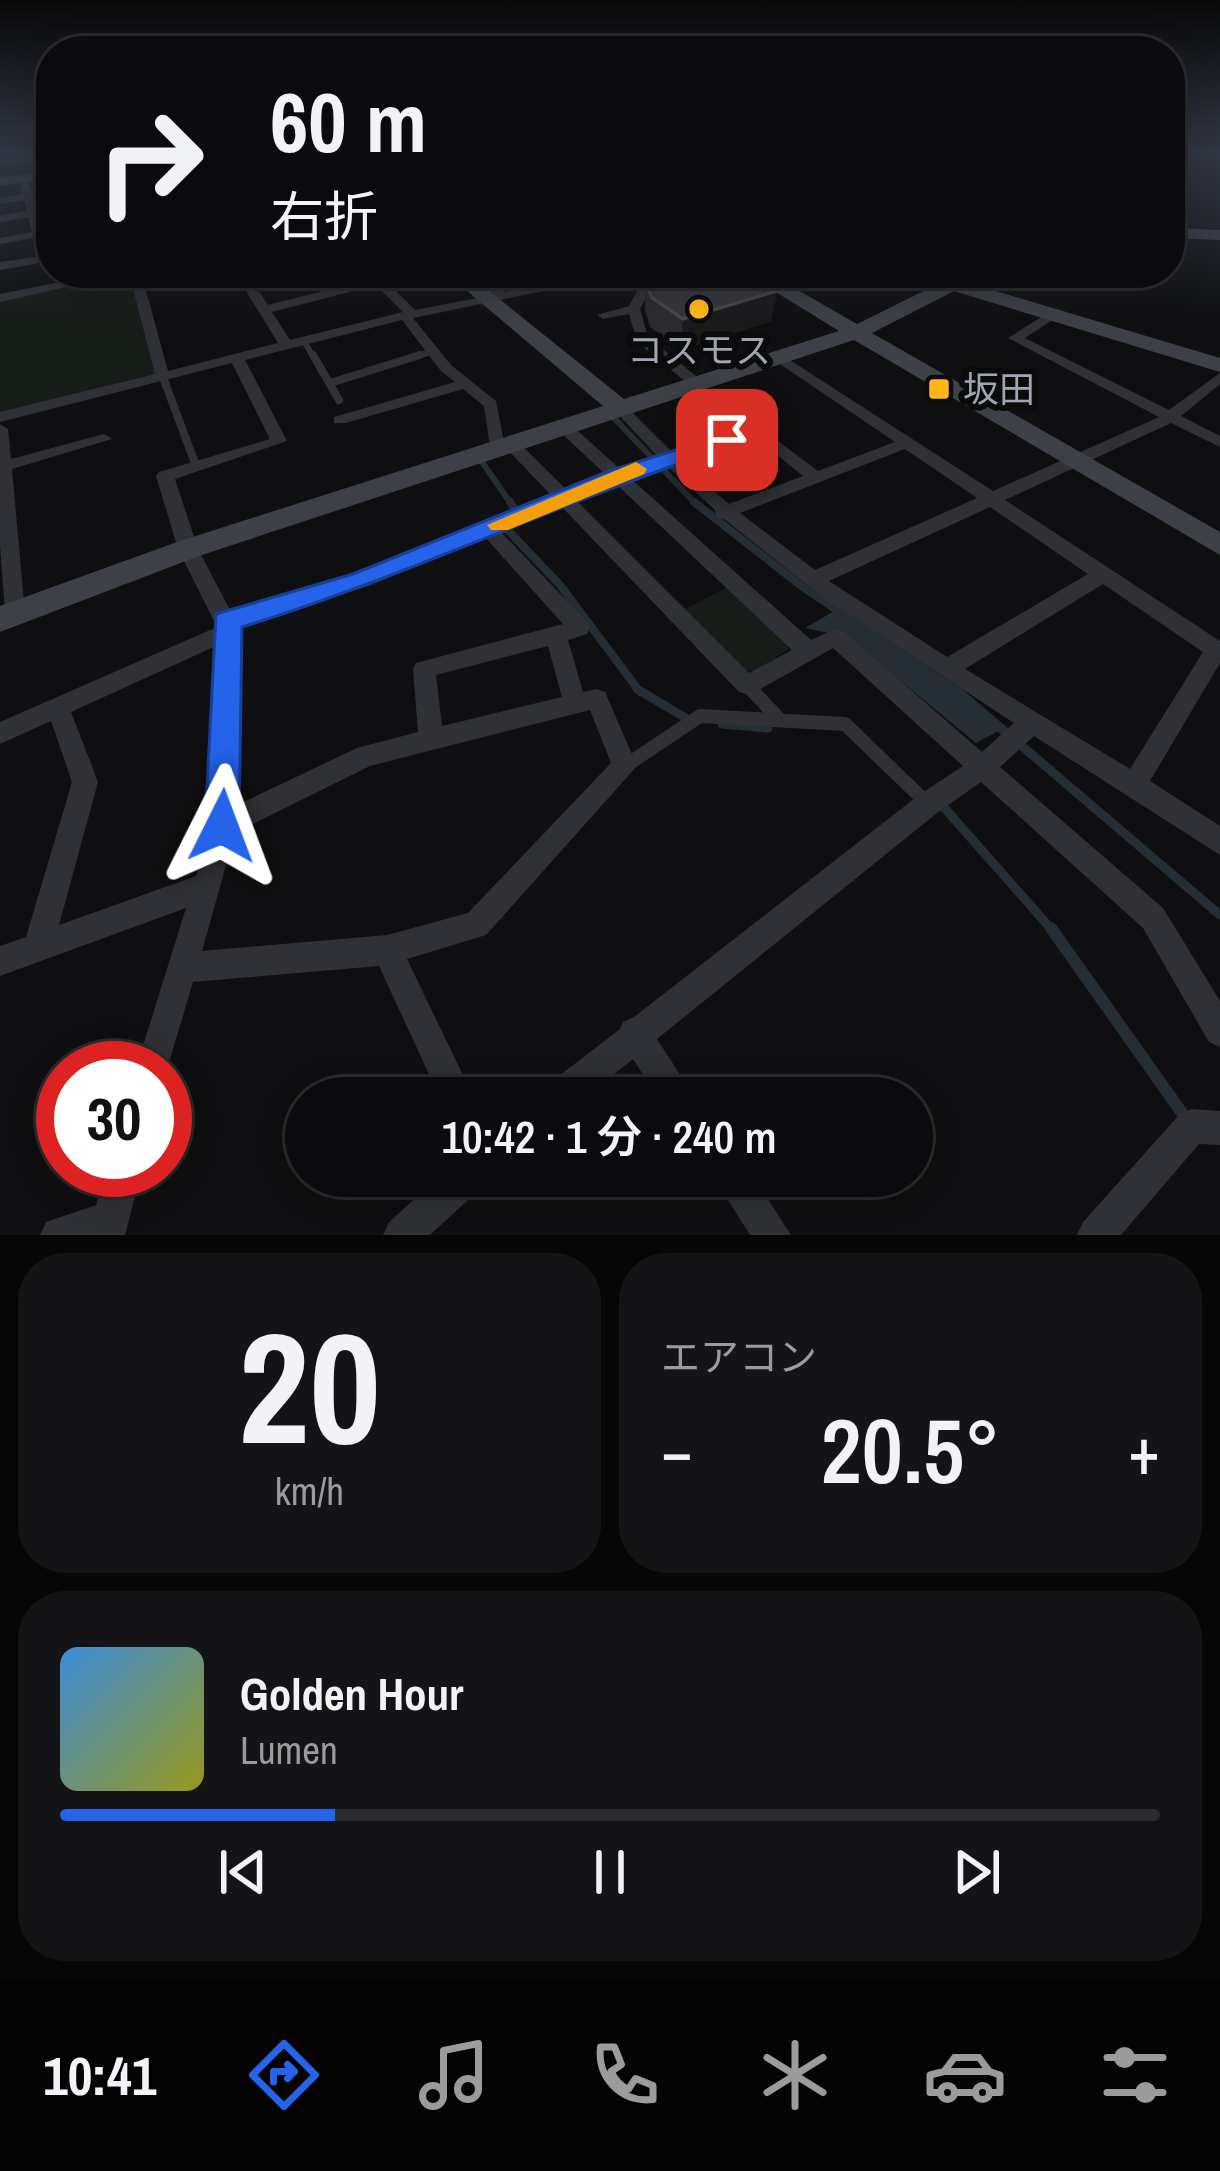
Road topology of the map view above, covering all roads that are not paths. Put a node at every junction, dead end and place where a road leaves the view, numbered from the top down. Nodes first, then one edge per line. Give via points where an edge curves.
1 (31, 210) edge
2 (36, 212) edge
3 (32, 213) junction
4 (0, 219) edge
5 (36, 221) edge
6 (1185, 234) edge
7 (1220, 235) edge
8 (36, 239) edge
9 (0, 241) edge
10 (36, 260) edge
11 (0, 266) edge
12 (49, 288) edge
13 (138, 288) edge
14 (252, 288) edge
15 (339, 288) edge
16 (385, 288) edge
17 (478, 288) edge
18 (486, 288) edge
19 (548, 288) edge
20 (645, 288) edge
21 (780, 288) edge
22 (945, 288) edge
23 (966, 288) edge
24 (0, 298) edge
25 (494, 299) junction
26 (634, 309) junction
27 (268, 310) junction
28 (409, 315) junction
29 (603, 315) dead end
30 (1054, 315) junction
31 (858, 332) junction
32 (304, 341) junction
33 (286, 346) junction
34 (434, 351) junction
35 (779, 357) junction
36 (238, 358) junction
37 (1220, 365) edge
38 (163, 377) junction
39 (1220, 377) edge
40 (330, 383) junction
41 (465, 384) junction
42 (697, 384) junction
43 (339, 400) dead end
44 (621, 409) junction
45 (0, 417) edge
46 (1168, 419) junction
47 (340, 420) dead end
48 (564, 427) junction
49 (0, 429) edge
50 (104, 439) dead end
51 (1220, 442) edge
52 (908, 443) junction
53 (504, 447) junction
54 (665, 460) junction
55 (1077, 460) junction
56 (5, 466) junction
57 (196, 466) junction
58 (616, 476) junction
59 (816, 478) junction
60 (566, 498) junction
61 (993, 500) junction
62 (722, 513) junction
63 (4, 518) edge
64 (488, 529) junction
65 (1220, 545) edge
66 (188, 549) junction
67 (1103, 574) junction
68 (818, 578) junction
69 (7, 616) edge
70 (228, 626) junction
71 (556, 635) junction
72 (807, 650) junction
73 (1219, 651) edge
74 (948, 668) junction
75 (747, 685) junction
76 (575, 704) junction
77 (57, 707) junction
78 (780, 720) junction
79 (1031, 723) junction
80 (0, 733) edge
81 (431, 739) junction
82 (985, 765) junction
83 (625, 766) junction
84 (1135, 783) junction
85 (928, 804) junction
86 (222, 826) junction
87 (1220, 842) edge
88 (206, 887) junction
89 (38, 947) junction
90 (387, 950) junction
91 (0, 961) edge
92 (180, 968) junction
93 (1220, 1031) edge
94 (634, 1033) junction
95 (160, 1041) edge
96 (447, 1077) edge
97 (583, 1077) edge
98 (664, 1077) edge
99 (1220, 1128) edge
100 (116, 1197) edge
101 (444, 1197) edge
102 (746, 1197) edge
103 (108, 1227) edge
104 (59, 1235) edge
105 (402, 1235) edge
106 (772, 1235) edge
107 (1096, 1235) edge

1 - 3 street
2 - 3 street
3 - 4 street
3 - 5 street
6 - 7 street
8 - 9 street
10 - 11 street
12 - 24 street
13 - 38 street
14 - 27 street
15 - 27 street
16 - 28 street
17 - 25 street
18 - 25 street
19 - 25 street
20 - 26 street
21 - 31 street
22 - 31 street
23 - 30 street
25 - 28 street
25 - 44 street
26 - 29 street
26 - 42 street via 641,339
27 - 33 street
28 - 32 street
28 - 34 street
30 - 37 street
30 - 46 street via 1015,338
31 - 35 street
31 - 55 street
32 - 33 street
32 - 40 lane
33 - 36 street
34 - 40 lane
34 - 41 street
35 - 42 street
35 - 52 street
36 - 38 street
36 - 57 street via 279,441
38 - 45 street
38 - 57 lane
39 - 46 street
40 - 43 lane
41 - 47 street
41 - 53 street via 491,404
42 - 44 street
44 - 48 street
44 - 54 street
46 - 51 street
46 - 55 street
48 - 53 street
48 - 58 street
49 - 56 street
50 - 56 street
52 - 59 street
52 - 61 street
53 - 60 street
53 - 66 street
54 - 58 street
54 - 59 street via 758,431
54 - 62 street
55 - 61 street
55 - 65 street
56 - 63 street
57 - 66 street via 165,476
58 - 60 street
58 - 72 street
59 - 62 street
60 - 64 street
60 - 75 street
61 - 67 street
61 - 68 street
62 - 68 street
63 - 69 street
64 - 70 street
64 - 71 street via 579,628
66 - 69 street
66 - 70 street
67 - 73 street
67 - 74 street
68 - 74 street
70 - 77 street
70 - 86 street
71 - 76 street
71 - 81 street via 424,669
72 - 75 street
72 - 82 street via 835,637
73 - 84 street
74 - 79 street
75 - 78 lane
76 - 81 street
76 - 83 street via 597,699
77 - 80 street
77 - 89 street via 85,782
78 - 83 lane via 700,716
78 - 85 lane via 845,724
79 - 82 street
79 - 84 street
81 - 86 street via 366,756
82 - 85 street
82 - 93 street via 1153,918
83 - 90 street via 476,926
84 - 87 street
85 - 94 street
86 - 88 street
88 - 89 street
88 - 92 street
89 - 91 street
90 - 92 street
90 - 96 street
92 - 95 street
94 - 97 street
94 - 98 street
99 - 107 street via 1192,1126
100 - 103 street
101 - 105 street
102 - 106 street
103 - 104 street

